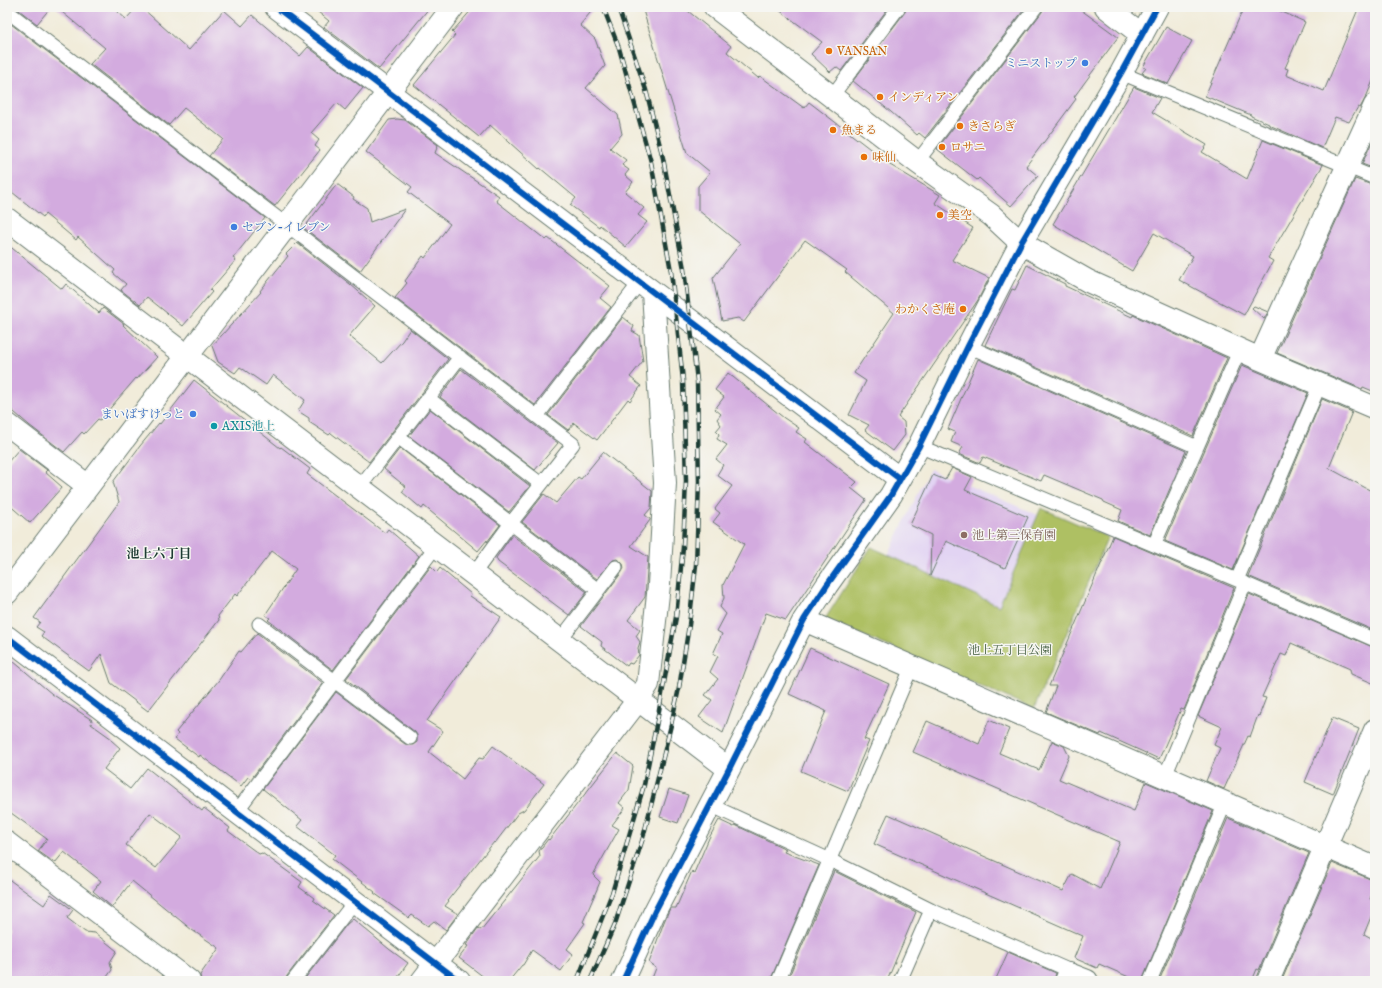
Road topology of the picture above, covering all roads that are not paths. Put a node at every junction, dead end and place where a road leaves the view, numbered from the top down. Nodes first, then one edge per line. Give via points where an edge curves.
1 (276, 7) edge
2 (453, 7) edge
3 (715, 7) edge
4 (899, 7) edge
5 (1036, 7) edge
6 (1106, 7) edge
7 (1157, 7) edge
8 (7, 11) edge
9 (1142, 35) junction
10 (1121, 73) junction
11 (388, 92) junction
12 (832, 96) junction
13 (1375, 105) edge
14 (917, 162) junction
15 (1348, 167) junction
16 (1375, 178) edge
17 (7, 220) edge
18 (287, 224) junction
19 (1021, 243) junction
20 (647, 287) junction
21 (968, 346) junction
22 (1240, 349) junction
23 (187, 357) junction
24 (460, 357) junction
25 (1260, 359) junction
26 (1320, 384) junction
27 (428, 398) junction
28 (1375, 408) edge
29 (537, 416) junction
30 (7, 424) edge
31 (398, 437) junction
32 (919, 446) junction
33 (1197, 447) junction
34 (900, 479) junction
35 (541, 484) junction
36 (88, 486) junction
37 (359, 488) junction
38 (511, 523) junction
39 (1154, 545) junction
40 (436, 546) junction
41 (616, 567) dead end
42 (473, 575) junction
43 (1241, 582) junction
44 (598, 590) junction
45 (7, 593) edge
46 (804, 620) junction
47 (259, 624) dead end
48 (7, 638) edge
49 (560, 640) junction
50 (1375, 640) edge
51 (912, 666) junction
52 (335, 681) junction
53 (638, 700) junction
54 (1375, 730) edge
55 (410, 738) dead end
56 (729, 769) junction
57 (1165, 776) junction
58 (1225, 803) junction
59 (710, 805) junction
60 (237, 811) junction
61 (7, 843) edge
62 (1325, 846) junction
63 (830, 860) junction
64 (1375, 868) edge
65 (355, 901) junction
66 (931, 910) junction
67 (436, 962) junction
68 (1074, 979) edge
69 (189, 981) edge
70 (293, 981) edge
71 (422, 981) edge
72 (459, 981) edge
73 (624, 981) edge
74 (778, 981) edge
75 (900, 981) edge
76 (1150, 981) edge
77 (1268, 981) edge

1 - 11 street
2 - 11 street
3 - 12 street
4 - 12 lane
5 - 14 lane
6 - 9 street
7 - 9 street
8 - 18 lane
9 - 10 street
10 - 15 lane
10 - 19 street
11 - 18 street
11 - 20 street
12 - 14 street
13 - 15 street
14 - 19 street via 991,215
15 - 16 lane
15 - 25 street
17 - 23 street
18 - 23 street
18 - 24 lane
19 - 21 street
19 - 22 street via 1088,281
20 - 29 lane
20 - 34 street
20 - 53 street via 665,483 659,585 648,684
21 - 32 street
21 - 33 lane
22 - 25 street
22 - 33 lane
23 - 36 street
23 - 37 street
24 - 27 lane
24 - 29 lane
25 - 26 street
26 - 28 street
26 - 43 lane
27 - 31 lane
27 - 35 lane
29 - 35 lane via 573,444
30 - 36 street
31 - 37 lane
31 - 38 lane
32 - 34 street
32 - 39 lane
33 - 39 lane
34 - 46 street
35 - 38 lane
36 - 45 street
37 - 40 street
38 - 42 lane
38 - 44 lane
39 - 43 lane
40 - 42 street
40 - 52 lane
41 - 44 lane
42 - 49 street
43 - 50 lane
43 - 57 lane
44 - 49 lane
46 - 51 street
46 - 56 street
47 - 52 lane
48 - 60 street
49 - 53 street
51 - 57 street
51 - 63 lane
52 - 55 lane
52 - 60 lane
53 - 56 street
53 - 67 street
54 - 62 street
56 - 59 street
57 - 58 street
58 - 62 street
58 - 76 lane
59 - 63 lane
59 - 73 street via 655,911
60 - 65 street
61 - 69 street
62 - 64 street
62 - 77 street
63 - 66 lane
63 - 74 lane
65 - 67 street
65 - 70 lane
66 - 68 lane via 1066,969
66 - 75 lane
67 - 71 street
67 - 72 street

